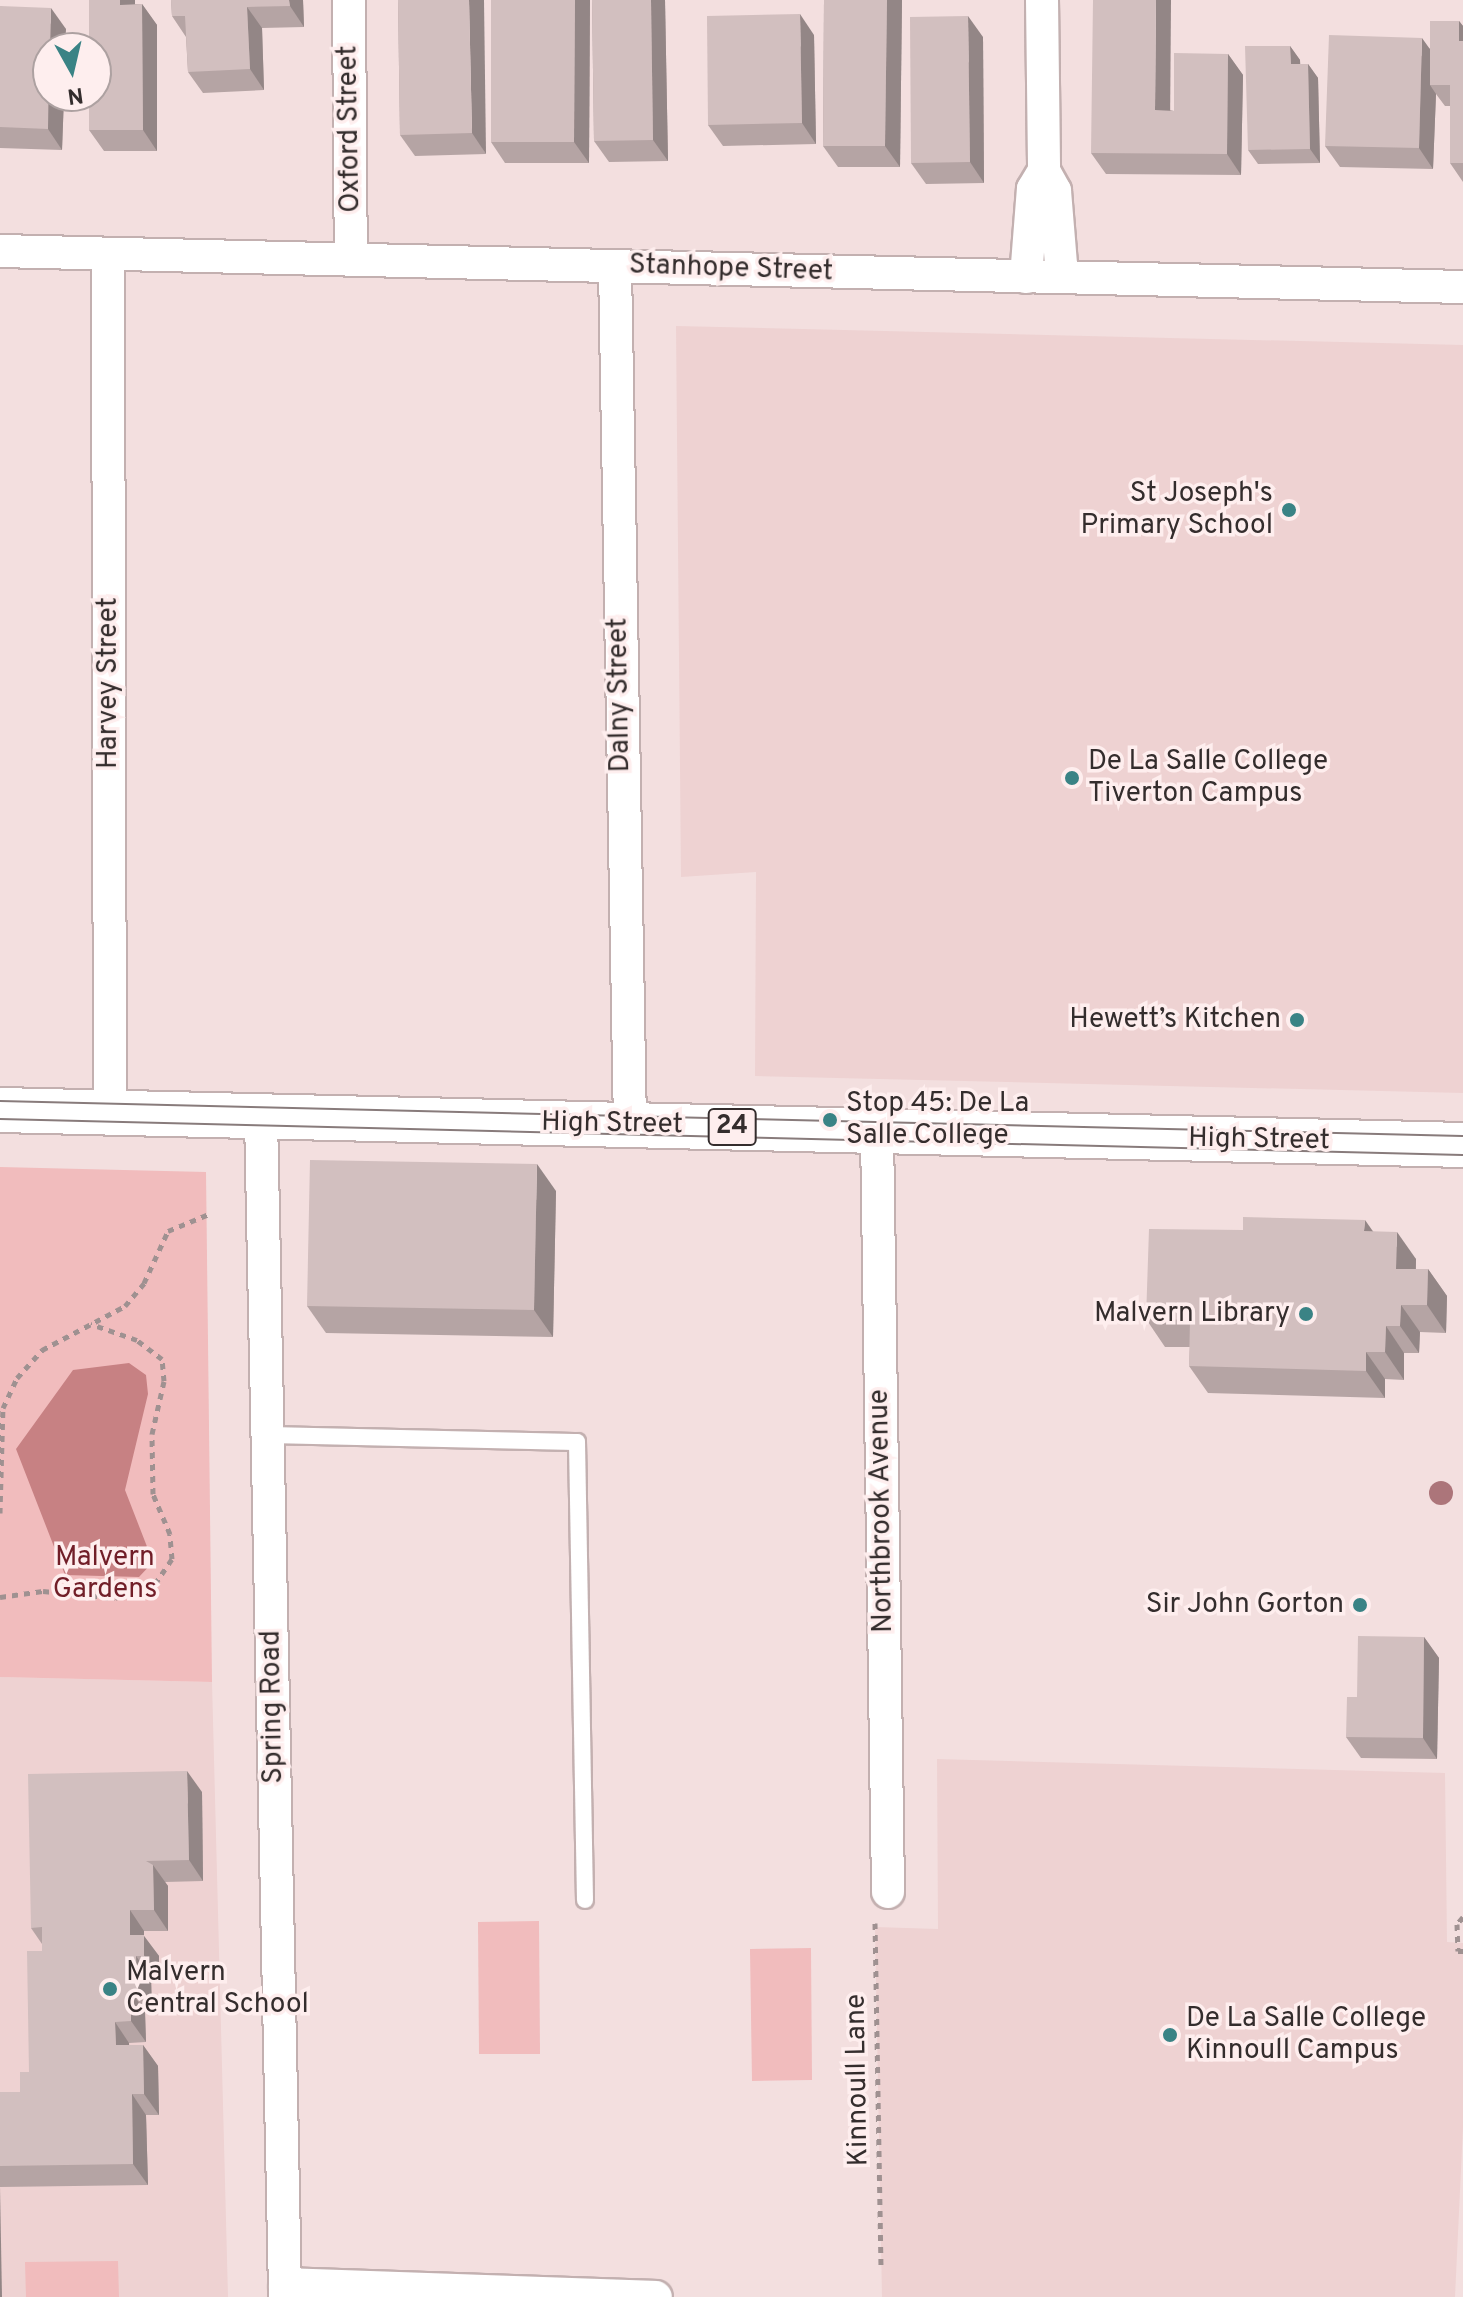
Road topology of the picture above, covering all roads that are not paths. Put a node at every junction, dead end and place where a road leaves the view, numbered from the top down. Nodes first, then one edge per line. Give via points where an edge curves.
1 (349, 0) edge
2 (1042, 0) edge
3 (1044, 171) junction
4 (0, 251) edge
5 (108, 254) junction
6 (351, 259) junction
7 (615, 266) junction
8 (1026, 277) junction
9 (1062, 277) junction
10 (1463, 287) edge
11 (0, 1110) edge
12 (110, 1112) junction
13 (261, 1117) junction
14 (630, 1125) junction
15 (877, 1131) junction
16 (1463, 1145) edge
17 (267, 1435) junction
18 (888, 1892) road end
19 (585, 1900) dead end
20 (285, 2290) edge
21 (656, 2297) edge

1 - 6 street, Oxford Street
2 - 3 street
3 - 8 street via 1033,189
3 - 9 street via 1055,191
4 - 5 street, Stanhope Street
5 - 6 street, Stanhope Street
5 - 12 street, Harvey Street
6 - 7 street, Stanhope Street
7 - 8 street, Stanhope Street
7 - 14 street, Dalny Street
8 - 9 street, Stanhope Street
9 - 10 street, Stanhope Street
11 - 12 main road, High Street / 24
12 - 13 main road, High Street / 24
13 - 14 main road, High Street / 24
13 - 17 street, Spring Road
14 - 15 main road, High Street / 24
15 - 16 main road, High Street / 24
15 - 18 street, Northbrook Avenue
17 - 19 lane via 577,1442
17 - 20 street, Spring Road
20 - 21 street

